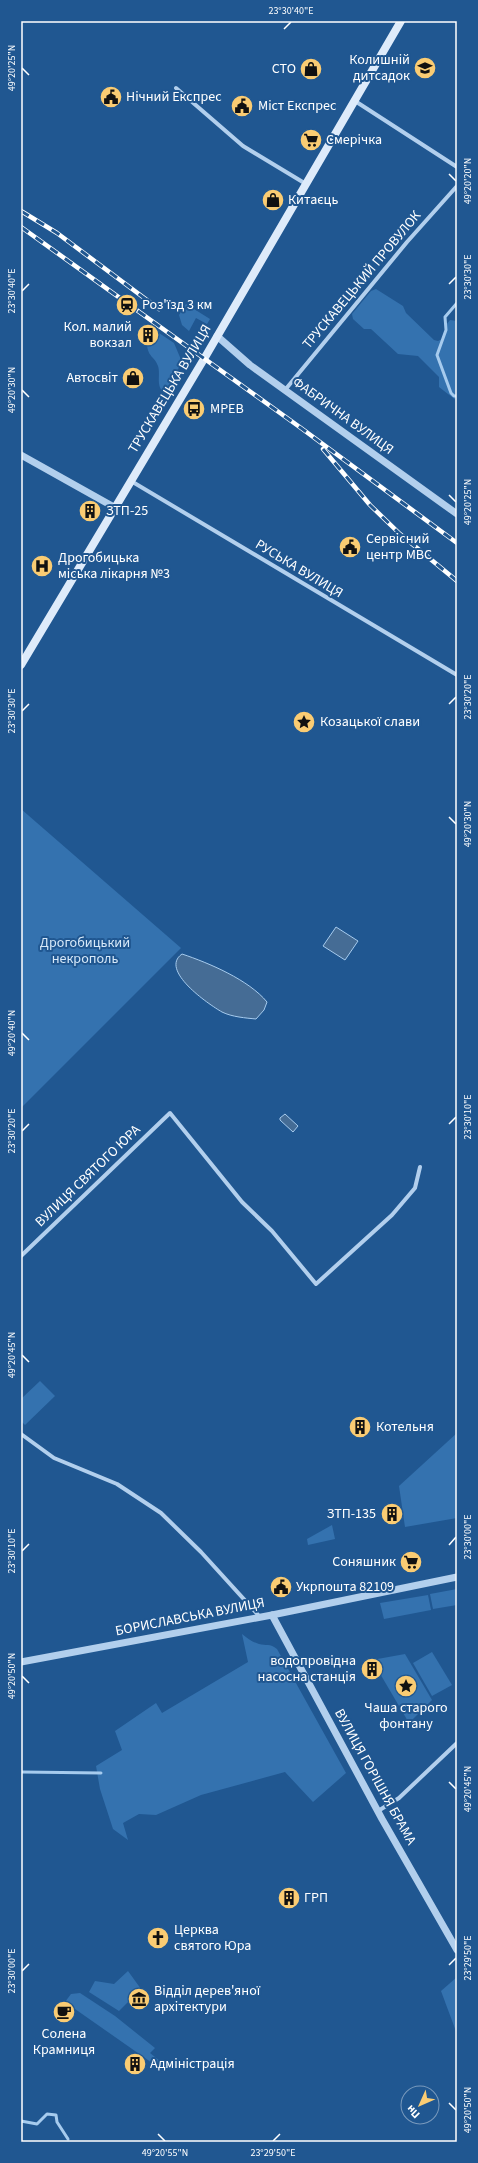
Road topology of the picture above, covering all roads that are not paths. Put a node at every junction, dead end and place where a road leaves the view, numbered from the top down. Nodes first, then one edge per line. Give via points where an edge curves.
1 (401, 21) edge
2 (176, 88) dead end
3 (354, 100) junction
4 (457, 167) edge
5 (306, 184) junction
6 (457, 186) edge
7 (217, 336) junction
8 (284, 390) junction
9 (21, 455) edge
10 (130, 481) junction
11 (114, 507) junction
12 (457, 514) edge
13 (21, 665) edge
14 (457, 675) edge
15 (420, 1167) dead end
16 (21, 1256) edge
17 (21, 1434) edge
18 (457, 1576) edge
19 (272, 1615) junction
20 (260, 1617) junction
21 (21, 1662) edge
22 (457, 1743) edge
23 (378, 1811) junction
24 (457, 1950) edge

1 - 3 main road, ТРУСКАВЕЦЬКА ВУЛИЦЯ
2 - 5 street via 243,146
3 - 4 street
3 - 5 main road, ТРУСКАВЕЦЬКА ВУЛИЦЯ
5 - 7 main road, ТРУСКАВЕЦЬКА ВУЛИЦЯ
6 - 8 street, ТРУСКАВЕЦЬКИЙ ПРОВУЛОК
7 - 8 street, ФАБРИЧНА ВУЛИЦЯ
7 - 10 main road, ТРУСКАВЕЦЬКА ВУЛИЦЯ
8 - 12 street, ФАБРИЧНА ВУЛИЦЯ
9 - 11 street
10 - 11 main road, ТРУСКАВЕЦЬКА ВУЛИЦЯ
10 - 14 street, РУСЬКА ВУЛИЦЯ
11 - 13 main road, ТРУСКАВЕЦЬКА ВУЛИЦЯ
15 - 16 street, ВУЛИЦЯ СВЯТОГО ЮРА via 415,1188 392,1215 316,1284 272,1231 242,1202 170,1113
17 - 20 street via 54,1458 116,1484 161,1513 201,1552
18 - 19 street, БОРИСЛАВСЬКА ВУЛИЦЯ
19 - 20 street, БОРИСЛАВСЬКА ВУЛИЦЯ
19 - 23 street, ВУЛИЦЯ ГОРІШНЯ БРАМА
20 - 21 street, БОРИСЛАВСЬКА ВУЛИЦЯ
22 - 23 street via 399,1798
23 - 24 street, ВУЛИЦЯ ГОРІШНЯ БРАМА

